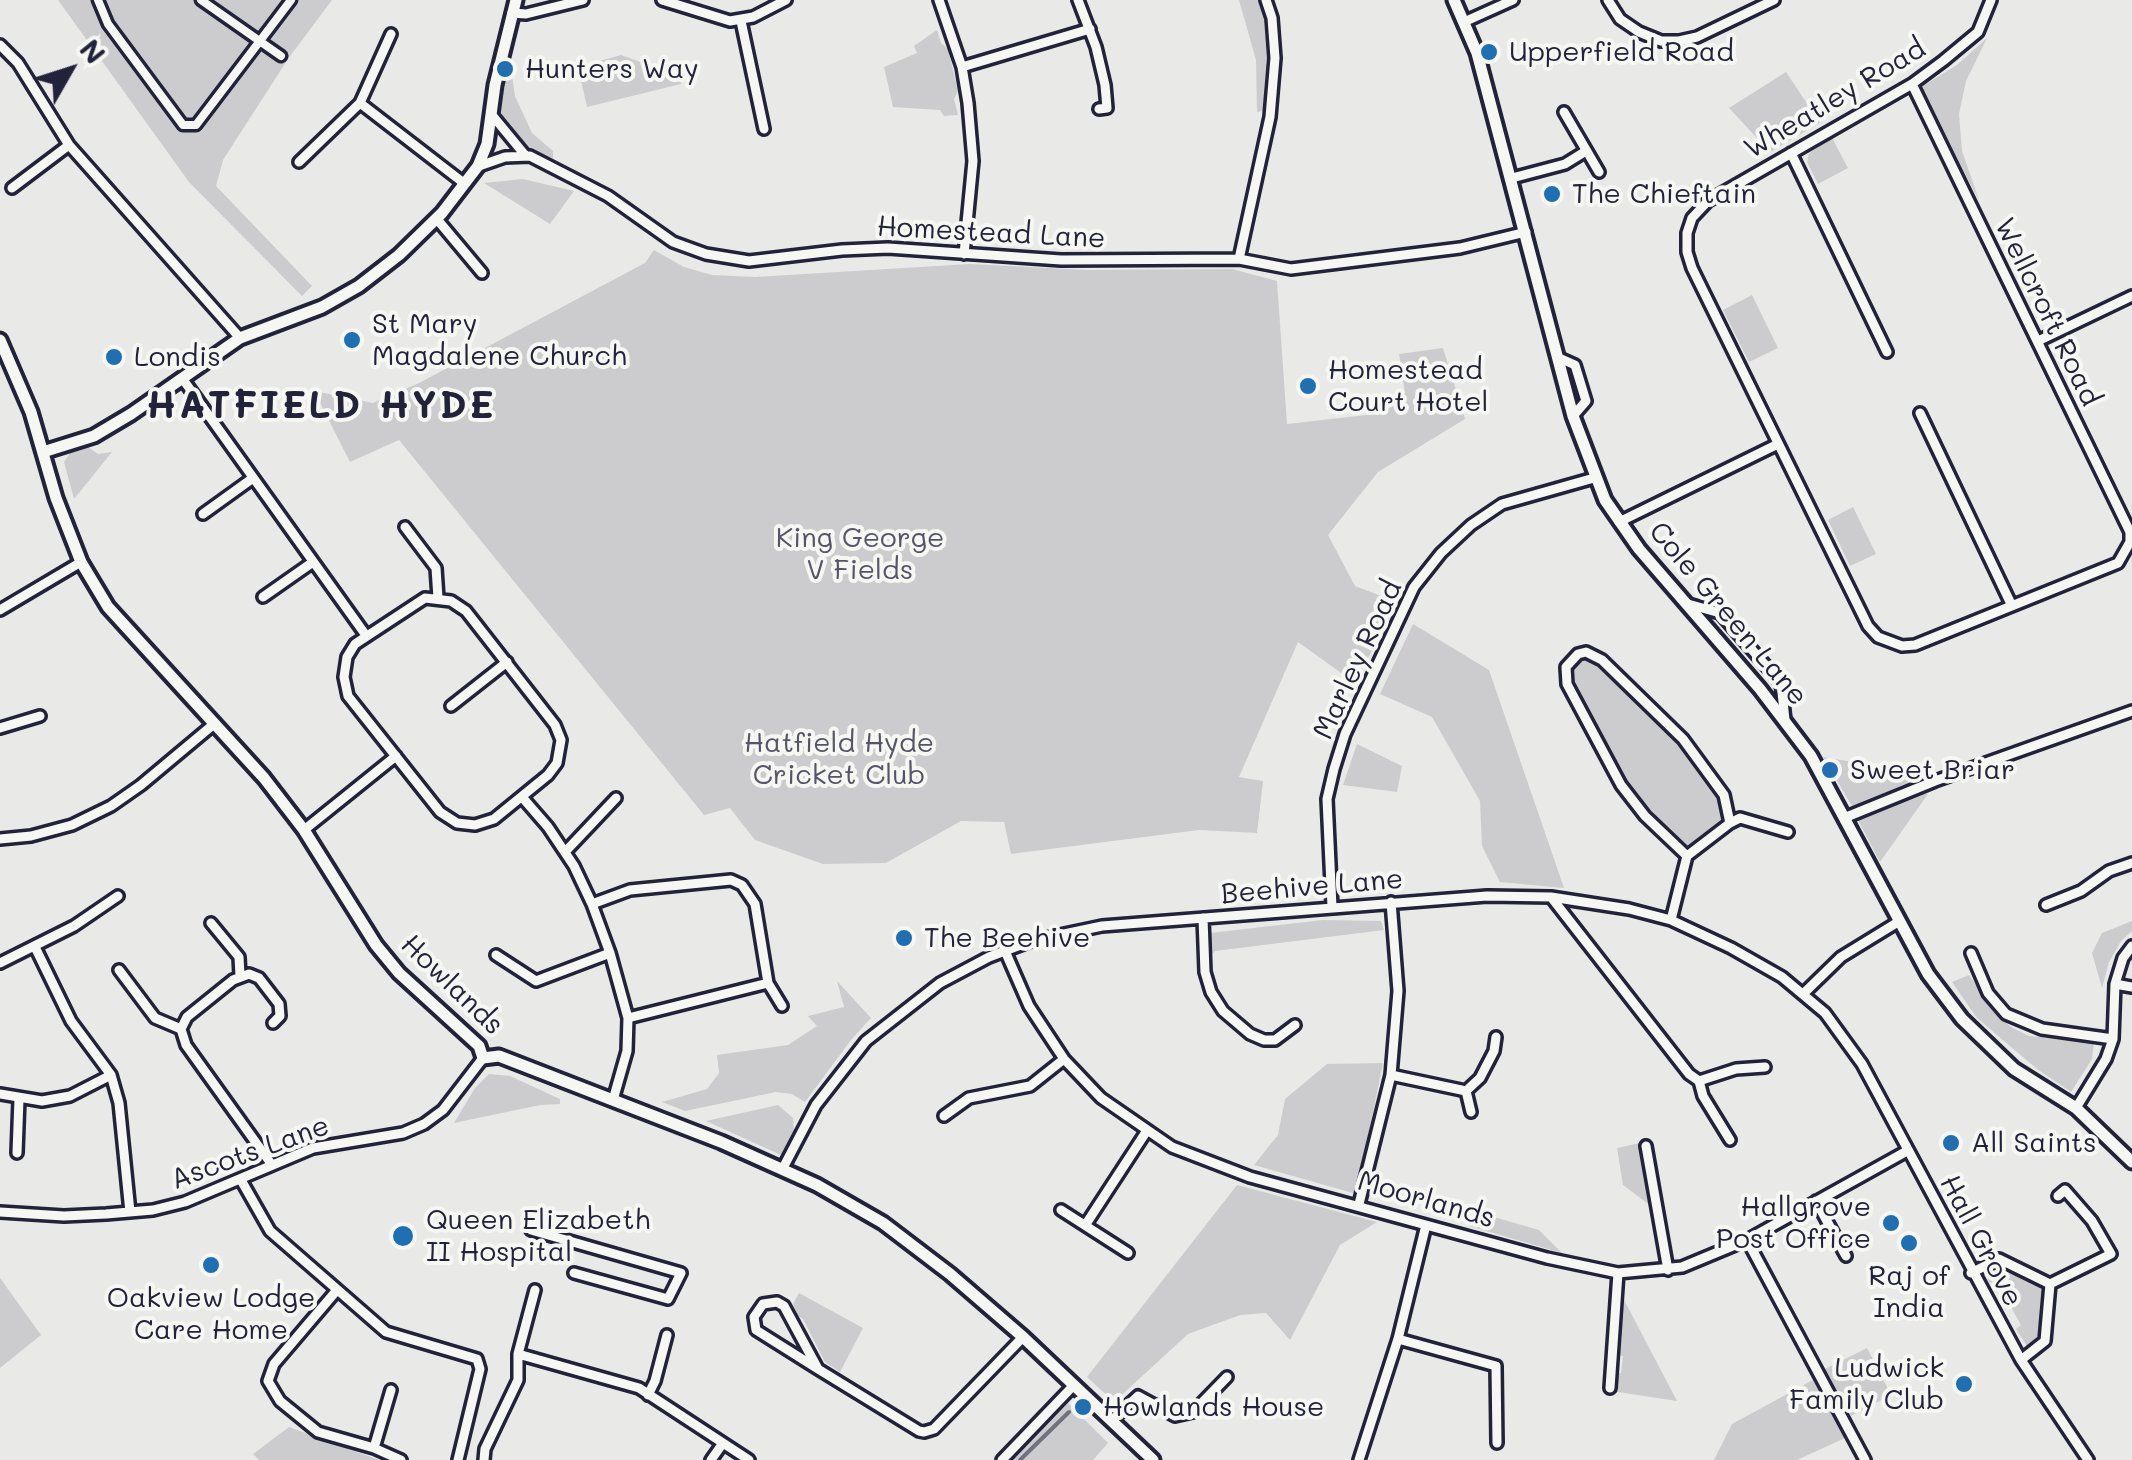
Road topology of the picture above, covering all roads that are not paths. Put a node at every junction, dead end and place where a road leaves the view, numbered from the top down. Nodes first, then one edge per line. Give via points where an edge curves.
1 (98, 0) edge
2 (201, 0) edge
3 (292, 0) edge
4 (516, 0) edge
5 (583, 0) edge
6 (662, 0) edge
7 (786, 0) edge
8 (938, 0) edge
9 (1078, 0) edge
10 (1266, 0) edge
11 (1454, 0) edge
12 (1514, 0) edge
13 (1608, 0) edge
14 (1774, 0) edge
15 (2004, 0) edge
16 (1991, 2) edge
17 (512, 14) junction
18 (741, 20) junction
19 (1464, 22) junction
20 (1090, 29) junction
21 (390, 34) dead end
22 (260, 42) junction
23 (0, 45) edge
24 (281, 56) dead end
25 (962, 67) junction
26 (1912, 84) junction
27 (360, 103) junction
28 (1098, 109) dead end
29 (1564, 112) dead end
30 (492, 115) junction
31 (764, 129) dead end
32 (69, 145) junction
33 (1586, 151) junction
34 (1791, 153) junction
35 (525, 155) junction
36 (299, 162) dead end
37 (478, 166) junction
38 (1598, 172) dead end
39 (1512, 178) junction
40 (465, 184) junction
41 (12, 188) dead end
42 (436, 218) junction
43 (1526, 232) junction
44 (964, 254) junction
45 (1239, 259) junction
46 (482, 273) dead end
47 (2132, 296) edge
48 (240, 338) junction
49 (0, 340) edge
50 (2038, 341) junction
51 (1887, 352) dead end
52 (182, 378) junction
53 (1920, 413) dead end
54 (1778, 444) junction
55 (43, 452) junction
56 (253, 478) junction
57 (1594, 478) junction
58 (203, 514) dead end
59 (1619, 522) junction
60 (405, 526) dead end
61 (80, 562) junction
62 (313, 562) junction
63 (262, 597) dead end
64 (438, 598) junction
65 (1688, 604) junction
66 (2012, 606) junction
67 (0, 610) edge
68 (365, 634) junction
69 (507, 662) junction
70 (451, 706) dead end
71 (2132, 711) edge
72 (40, 716) dead end
73 (1786, 720) junction
74 (214, 724) junction
75 (0, 728) edge
76 (396, 756) junction
77 (522, 798) junction
78 (616, 798) dead end
79 (1844, 818) junction
80 (1730, 822) junction
81 (304, 830) junction
82 (1788, 832) dead end
83 (0, 839) edge
84 (565, 852) junction
85 (1686, 856) junction
86 (2132, 863) edge
87 (118, 896) dead end
88 (1551, 897) junction
89 (1391, 902) junction
90 (592, 904) junction
91 (2046, 905) dead end
92 (1332, 907) junction
93 (1203, 918) junction
94 (1671, 920) junction
95 (212, 922) dead end
96 (1898, 922) junction
97 (2132, 946) edge
98 (34, 947) junction
99 (1005, 951) junction
100 (1971, 952) dead end
101 (610, 953) junction
102 (496, 955) dead end
103 (0, 963) edge
104 (119, 970) dead end
105 (240, 976) junction
106 (768, 983) junction
107 (2115, 984) junction
108 (2132, 987) edge
109 (1804, 994) junction
110 (782, 1006) dead end
111 (628, 1018) junction
112 (273, 1023) dead end
113 (1295, 1025) dead end
114 (181, 1030) junction
115 (1496, 1037) dead end
116 (2113, 1039) junction
117 (484, 1058) junction
118 (1064, 1060) junction
119 (1765, 1067) dead end
120 (111, 1075) junction
121 (1391, 1075) junction
122 (1699, 1081) junction
123 (1466, 1091) junction
124 (0, 1094) edge
125 (20, 1099) junction
126 (613, 1100) junction
127 (2076, 1108) junction
128 (1471, 1112) dead end
129 (944, 1116) dead end
130 (1146, 1132) junction
131 (1730, 1140) dead end
132 (1646, 1146) dead end
133 (1907, 1151) junction
134 (17, 1153) dead end
135 (2132, 1162) edge
136 (272, 1165) junction
137 (783, 1168) junction
138 (241, 1180) junction
139 (2058, 1196) dead end
140 (1816, 1201) junction
141 (1359, 1204) junction
142 (1061, 1210) dead end
143 (0, 1212) edge
144 (130, 1212) junction
145 (1086, 1224) junction
146 (1426, 1225) junction
147 (531, 1230) dead end
148 (1747, 1240) junction
149 (1128, 1253) dead end
150 (1846, 1256) dead end
151 (1668, 1270) junction
152 (574, 1273) dead end
153 (1618, 1273) junction
154 (1972, 1273) junction
155 (2050, 1284) junction
156 (337, 1290) junction
157 (535, 1290) dead end
158 (667, 1335) dead end
159 (1022, 1337) junction
160 (1398, 1340) junction
161 (518, 1354) junction
162 (2020, 1360) junction
163 (818, 1369) junction
164 (1227, 1377) dead end
165 (1074, 1386) junction
166 (1610, 1388) dead end
167 (391, 1390) dead end
168 (648, 1394) junction
169 (1111, 1421) junction
170 (722, 1443) junction
171 (1497, 1443) dead end
172 (374, 1448) junction
173 (401, 1460) edge
174 (458, 1460) edge
175 (484, 1460) edge
176 (711, 1460) edge
177 (749, 1460) edge
178 (1002, 1460) edge
179 (1152, 1460) edge
180 (1360, 1460) edge
181 (1865, 1460) edge
182 (2088, 1460) edge

1 - 22 street via 108,24 183,125 196,125
2 - 22 street
3 - 22 street
4 - 17 street
5 - 17 street
6 - 18 street via 716,19
7 - 18 street
8 - 25 street
9 - 20 street
10 - 45 street via 1276,58 1270,117
11 - 19 street, Cole Green Lane
12 - 19 street
13 - 14 street via 1639,32 1679,41
15 - 16 street
16 - 26 street, Wheatley Road via 1978,32
17 - 30 street
18 - 31 street
19 - 39 street, Cole Green Lane
20 - 25 street
20 - 28 street via 1105,85 1107,108
21 - 27 street
22 - 24 street
23 - 32 street
25 - 44 street via 972,161
26 - 34 street, Wheatley Road
26 - 50 street, Wellcroft Road
27 - 36 street
27 - 40 street
29 - 33 street
30 - 35 street
30 - 37 street
32 - 41 street
32 - 48 street
33 - 38 street
33 - 39 street via 1565,164
34 - 51 street
34 - 54 street, Wheatley Road via 1699,208 1687,233 1692,268
35 - 37 street
35 - 44 street, Homestead Lane via 608,196 674,242 727,259 888,248
37 - 40 street
39 - 43 street, Cole Green Lane
40 - 42 street
42 - 46 street
42 - 48 street via 359,286
43 - 45 street, Homestead Lane via 1320,268
43 - 57 street, Cole Green Lane
44 - 45 street, Homestead Lane
47 - 50 street
48 - 52 street
49 - 55 street, Howlands
50 - 66 street, Wellcroft Road via 2130,542 2118,563
52 - 55 street via 94,436
52 - 56 street
53 - 66 street
54 - 59 street
54 - 66 street, Wellcroft Road via 1878,637 1915,646
55 - 61 street, Howlands
56 - 58 street
56 - 62 street
57 - 59 street, Cole Green Lane
57 - 92 street, Marley Road via 1502,504 1440,553 1414,587 1334,769 1327,814
59 - 65 street, Cole Green Lane
60 - 64 street via 436,568
61 - 67 street
61 - 74 street, Howlands via 120,623
62 - 63 street
62 - 68 street
64 - 68 street via 425,598
64 - 69 street via 466,611
65 - 73 street, Cole Green Lane
65 - 73 street via 1720,613 1781,683
68 - 76 street via 347,656 348,696
69 - 70 street
69 - 77 street via 561,740 557,763
71 - 79 street
72 - 75 street
73 - 79 street, Cole Green Lane
74 - 81 street, Howlands
74 - 83 street via 111,806 72,825
76 - 77 street via 440,812 458,823 494,819
76 - 81 street
77 - 84 street
78 - 84 street
79 - 96 street, Cole Green Lane
80 - 82 street via 1740,818
80 - 85 street
80 - 85 street via 1724,795 1682,739 1602,660 1578,654 1566,667 1567,684 1620,785
81 - 117 street, Howlands via 376,945
84 - 90 street
85 - 94 street
86 - 91 street
87 - 98 street
88 - 89 street, Beehive Lane
88 - 94 street, Beehive Lane
88 - 122 street
89 - 92 street, Beehive Lane
89 - 121 street via 1398,991
90 - 101 street
90 - 106 street via 630,890 731,880 755,904
92 - 93 street, Beehive Lane
93 - 99 street, Beehive Lane via 1066,931
93 - 113 street via 1205,972 1223,1011 1264,1040
94 - 109 street, Beehive Lane
95 - 105 street via 240,957
96 - 109 street via 1841,958
96 - 127 street, Cole Green Lane via 1928,974 1991,1050
97 - 107 street
98 - 103 street
98 - 120 street via 71,1021
99 - 118 street, Moorlands via 1029,1006
99 - 137 street, Beehive Lane via 940,983 866,1041 816,1104
100 - 116 street via 1988,993 2006,1014 2042,1029
101 - 102 street via 536,981
101 - 111 street
104 - 114 street via 155,1018
105 - 112 street via 259,978 279,1004
105 - 114 street via 187,1017
106 - 110 street
106 - 111 street
107 - 108 street
107 - 116 street
109 - 133 street, Hall Grove via 1853,1050
111 - 126 street
114 - 136 street
115 - 123 street via 1480,1078
116 - 127 street
117 - 126 street, Howlands via 499,1056
117 - 136 street, Ascots Lane via 424,1124 313,1148
118 - 129 street via 1030,1086 969,1098
118 - 130 street, Moorlands
119 - 122 street via 1736,1068
120 - 125 street via 70,1096
120 - 144 street
121 - 123 street
121 - 141 street
122 - 131 street
123 - 128 street
124 - 125 street
125 - 134 street
126 - 137 street, Howlands
127 - 135 street, Cole Green Lane
130 - 141 street, Moorlands via 1221,1168
130 - 145 street
132 - 151 street
133 - 140 street, Moorlands
133 - 154 street, Hall Grove
136 - 138 street, Ascots Lane
137 - 159 street, Howlands via 882,1223
138 - 144 street, Ascots Lane via 185,1202
138 - 156 street via 270,1231
139 - 155 street via 2065,1190 2110,1254
140 - 148 street, Moorlands
140 - 150 street
141 - 146 street, Moorlands
142 - 145 street
143 - 144 street, Ascots Lane
145 - 149 street
146 - 153 street, Moorlands
146 - 160 street
147 - 152 street via 681,1273 668,1299
148 - 151 street, Moorlands
148 - 181 street
151 - 153 street, Moorlands
153 - 166 street
154 - 155 street via 2000,1259
154 - 162 street, Hall Grove
155 - 162 street via 2045,1341
156 - 172 street via 274,1364 268,1381 280,1401 318,1432
156 - 174 street via 386,1332 477,1360
157 - 161 street
158 - 168 street
159 - 163 street via 930,1432
159 - 165 street, Howlands
160 - 171 street via 1496,1366
160 - 180 street
161 - 168 street
161 - 175 street via 518,1380
162 - 182 street, Hall Grove
163 - 163 street via 756,1330 754,1317 763,1304 784,1306
164 - 169 street via 1193,1412 1175,1416 1138,1396
165 - 169 street, Howlands
165 - 178 street
167 - 172 street
168 - 170 street
169 - 179 street, Howlands
170 - 176 street
170 - 177 street
172 - 173 street

